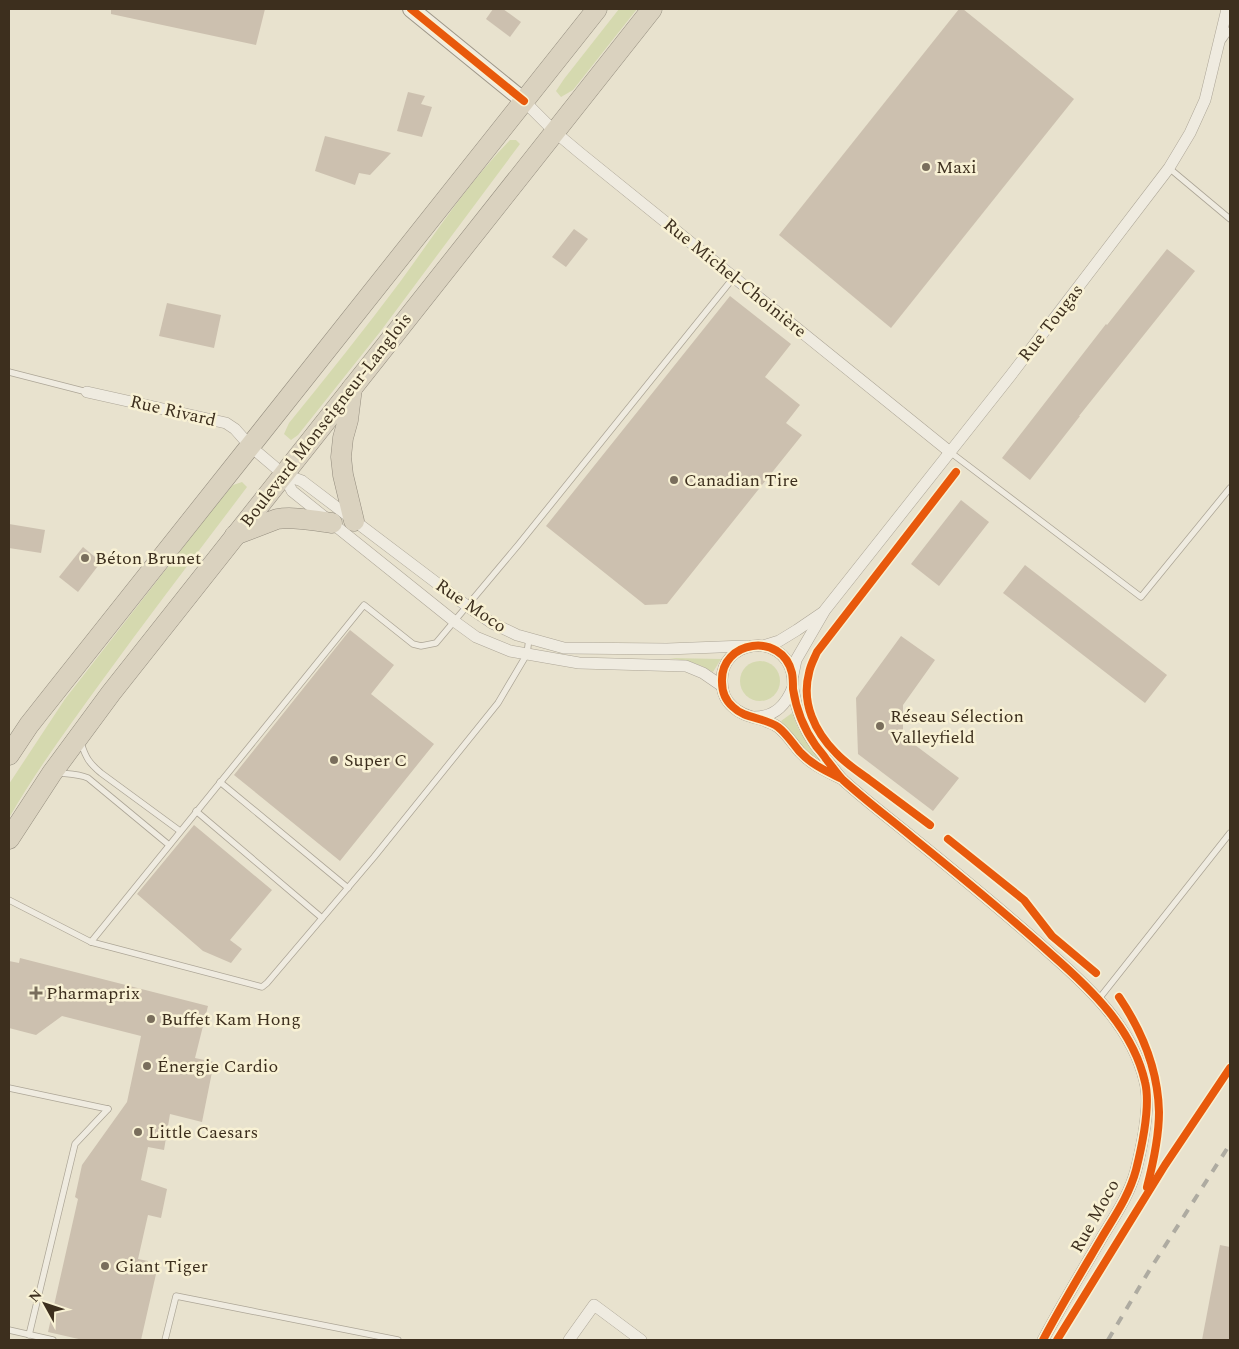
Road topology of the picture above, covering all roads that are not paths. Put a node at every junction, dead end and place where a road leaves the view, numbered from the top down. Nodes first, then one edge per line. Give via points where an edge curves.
1 (411, 9) edge
2 (597, 9) edge
3 (652, 9) edge
4 (1227, 9) edge
5 (1230, 30) edge
6 (1218, 48) junction
7 (524, 101) junction
8 (555, 132) junction
9 (1169, 168) junction
10 (1230, 219) edge
11 (734, 277) junction
12 (9, 372) edge
13 (352, 388) junction
14 (87, 392) joint
15 (250, 446) junction
16 (950, 452) junction
17 (283, 474) junction
18 (1230, 488) edge
19 (354, 521) junction
20 (332, 523) junction
21 (235, 535) junction
22 (467, 606) junction
23 (825, 610) junction
24 (454, 621) junction
25 (528, 638) junction
26 (757, 646) junction
27 (527, 654) junction
28 (793, 675) junction
29 (722, 686) junction
30 (793, 687) junction
31 (750, 716) junction
32 (78, 736) junction
33 (9, 755) edge
34 (52, 773) junction
35 (842, 779) junction
36 (220, 782) junction
37 (196, 811) junction
38 (180, 832) junction
39 (1230, 833) edge
40 (9, 839) edge
41 (169, 845) junction
42 (348, 888) junction
43 (9, 900) edge
44 (322, 918) junction
45 (91, 942) junction
46 (1098, 1000) junction
47 (9, 1088) edge
48 (9, 1330) edge
49 (29, 1334) junction
50 (42, 1339) edge
51 (53, 1340) edge
52 (165, 1340) edge
53 (398, 1340) edge
54 (569, 1340) edge
55 (641, 1340) edge
56 (1043, 1340) edge

1 - 7 street
2 - 7 highway
3 - 8 highway, Boulevard Monseigneur-Langlois
4 - 6 street, Rue Tougas
5 - 6 lane
6 - 9 street, Rue Tougas via 1205,100
7 - 8 street, Rue Michel-Choinière
7 - 15 highway
8 - 11 street, Rue Michel-Choinière
8 - 13 highway, Boulevard Monseigneur-Langlois
9 - 10 lane
9 - 16 street, Rue Tougas
11 - 16 street, Rue Michel-Choinière
11 - 22 lane
12 - 14 lane
13 - 17 highway, Boulevard Monseigneur-Langlois
13 - 19 highway via 341,457
14 - 15 street, Rue Rivard via 220,421 235,429
15 - 17 street, Rue Moco
15 - 33 highway via 53,694
16 - 18 lane via 1141,597
16 - 23 street, Rue Tougas
17 - 19 street, Rue Moco via 302,481
17 - 20 street, Rue Moco via 292,491
17 - 21 highway, Boulevard Monseigneur-Langlois
19 - 22 street, Rue Moco
20 - 21 highway via 284,518
20 - 24 street, Rue Moco
21 - 32 highway, Boulevard Monseigneur-Langlois
22 - 24 lane
22 - 25 street, Rue Moco via 492,623
23 - 26 street, Rue Tougas via 779,641
23 - 28 street, Rue Tougas via 796,660
24 - 27 street, Rue Moco via 494,645
24 - 36 lane via 436,643 421,646 413,644 364,605
25 - 26 street, Rue Moco via 564,648
25 - 27 lane
26 - 28 street via 773,649 782,656
26 - 29 street via 741,649 728,660
27 - 29 street, Rue Moco via 580,663 686,666
27 - 42 lane via 498,703
28 - 30 street, Rue Moco
29 - 31 street, Rue Moco via 731,706
30 - 31 street via 782,707 773,714
30 - 35 street, Rue Moco via 804,724 816,746
31 - 35 street, Rue Moco via 778,727 812,763
32 - 34 highway, Boulevard Monseigneur-Langlois
32 - 38 lane via 91,764
34 - 40 highway, Boulevard Monseigneur-Langlois
34 - 41 lane via 88,778
35 - 46 street, Rue Moco via 1006,914
36 - 37 lane
36 - 42 lane
37 - 38 lane
37 - 44 lane
38 - 41 lane
39 - 46 lane
41 - 45 lane
42 - 44 lane
43 - 45 lane
44 - 45 lane via 262,987
46 - 56 street, Rue Moco via 1116,1020 1134,1051 1146,1084 1143,1135 1126,1198
47 - 49 lane via 108,1109 75,1144
48 - 49 lane
49 - 50 lane
50 - 51 lane
52 - 53 lane via 176,1296
54 - 55 street via 594,1305

